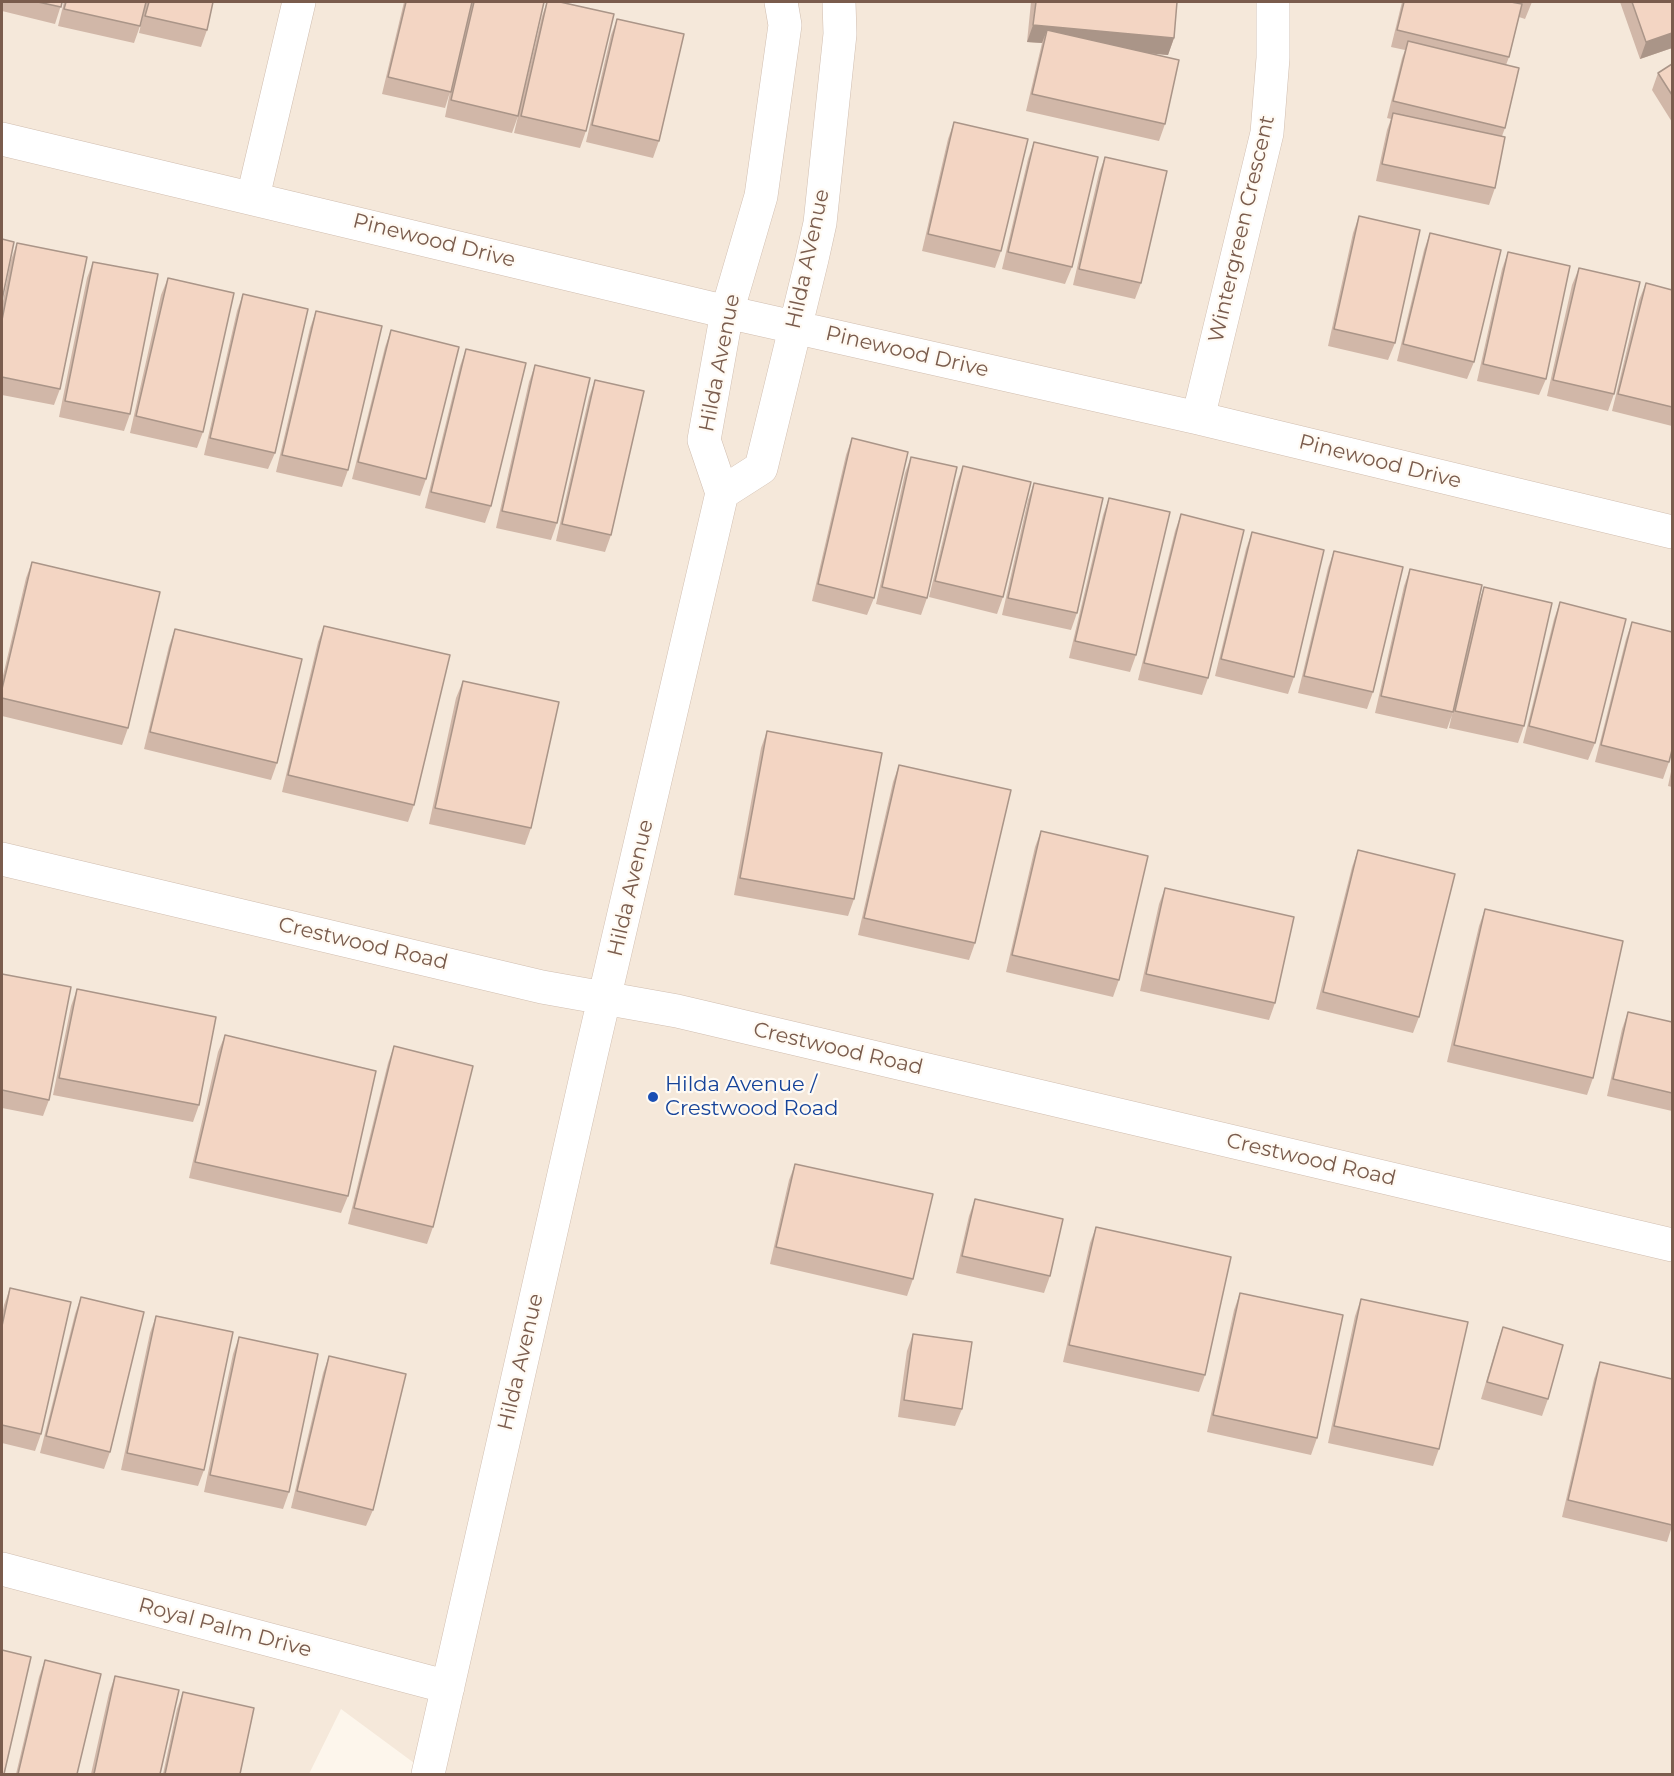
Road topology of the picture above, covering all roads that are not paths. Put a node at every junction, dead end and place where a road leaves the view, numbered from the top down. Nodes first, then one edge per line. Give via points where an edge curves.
1 (299, 2) edge
2 (781, 2) edge
3 (839, 2) edge
4 (1272, 2) edge
5 (2, 138) edge
6 (253, 197) junction
7 (728, 312) junction
8 (795, 327) junction
9 (1198, 418) junction
10 (722, 493) junction
11 (1672, 532) edge
12 (2, 859) edge
13 (605, 996) junction
14 (1672, 1245) edge
15 (2, 1569) edge
16 (448, 1688) junction
17 (428, 1774) edge

1 - 6 street
2 - 7 street, Hilda Avenue via 785,25 761,196
3 - 8 street, Hilda AVenue via 840,33 820,223
4 - 9 street, Wintergreen Crescent via 1273,58 1267,133
5 - 6 street, Pinewood Drive
6 - 7 street, Pinewood Drive
7 - 8 street, Pinewood Drive
7 - 10 street, Hilda Avenue via 704,440
8 - 9 street, Pinewood Drive
8 - 10 street, Hilda AVenue via 760,468
9 - 11 street, Pinewood Drive
10 - 13 street, Hilda Avenue
12 - 13 street, Crestwood Road via 542,987
13 - 14 street, Crestwood Road
13 - 16 street, Hilda Avenue
15 - 16 street, Royal Palm Drive
16 - 17 street, Hilda Avenue

